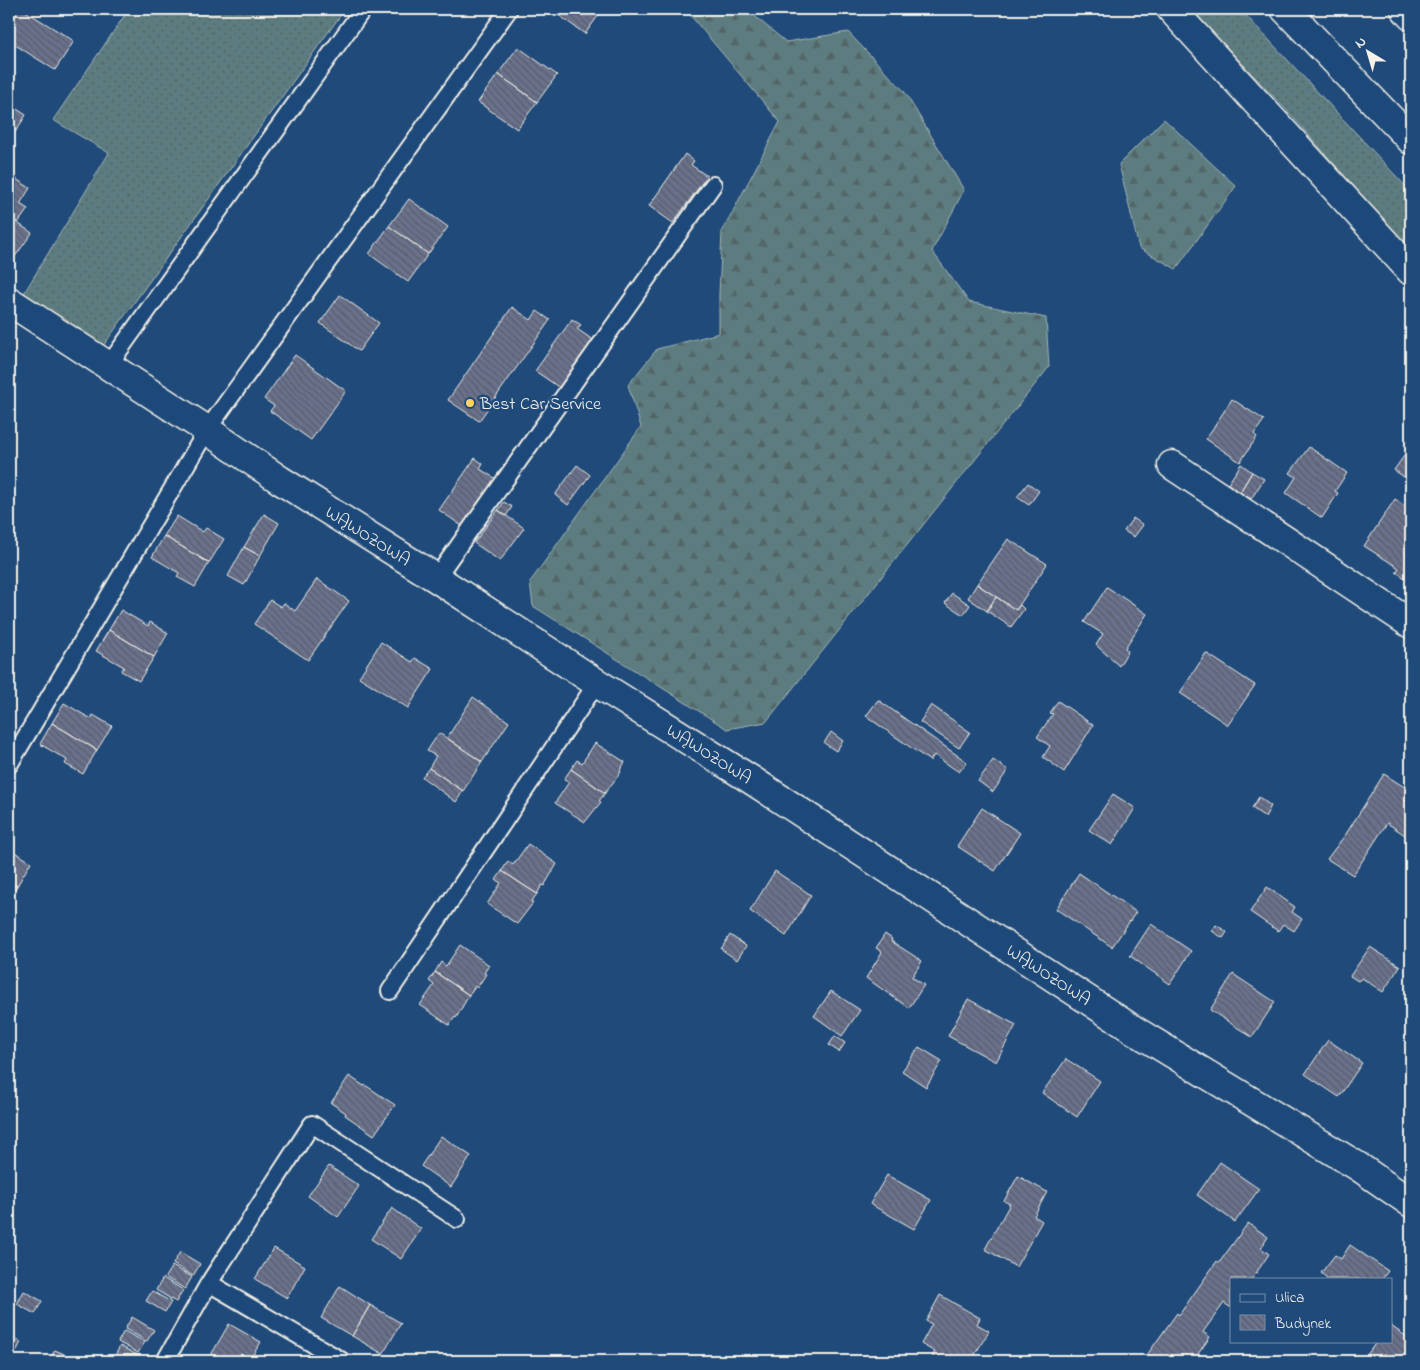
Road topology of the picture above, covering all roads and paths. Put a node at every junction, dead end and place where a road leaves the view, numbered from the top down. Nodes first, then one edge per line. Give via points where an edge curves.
1 (363, 9) edge
2 (509, 9) edge
3 (1171, 9) edge
4 (1285, 9) edge
5 (1405, 9) edge
6 (1411, 16) edge
7 (1411, 140) edge
8 (713, 185) dead end
9 (1411, 271) edge
10 (9, 301) edge
11 (108, 366) junction
12 (208, 430) junction
13 (1172, 466) dead end
14 (436, 578) junction
15 (1411, 624) edge
16 (598, 684) junction
17 (9, 765) edge
18 (390, 991) dead end
19 (1411, 1203) edge
20 (457, 1219) dead end
21 (209, 1283) junction
22 (165, 1361) edge
23 (342, 1361) edge

1 - 11 lane
2 - 12 lane
3 - 9 street
4 - 7 street
5 - 6 street
8 - 14 lane
10 - 11 street, WĄWOZOWA
11 - 12 street, WĄWOZOWA
12 - 14 street, WĄWOZOWA via 280,480
12 - 17 lane
13 - 15 street
14 - 16 street, WĄWOZOWA
16 - 18 lane
16 - 19 street, WĄWOZOWA via 750,779 1134,1030 1359,1167
20 - 21 lane via 312,1124
21 - 22 lane
21 - 23 lane

